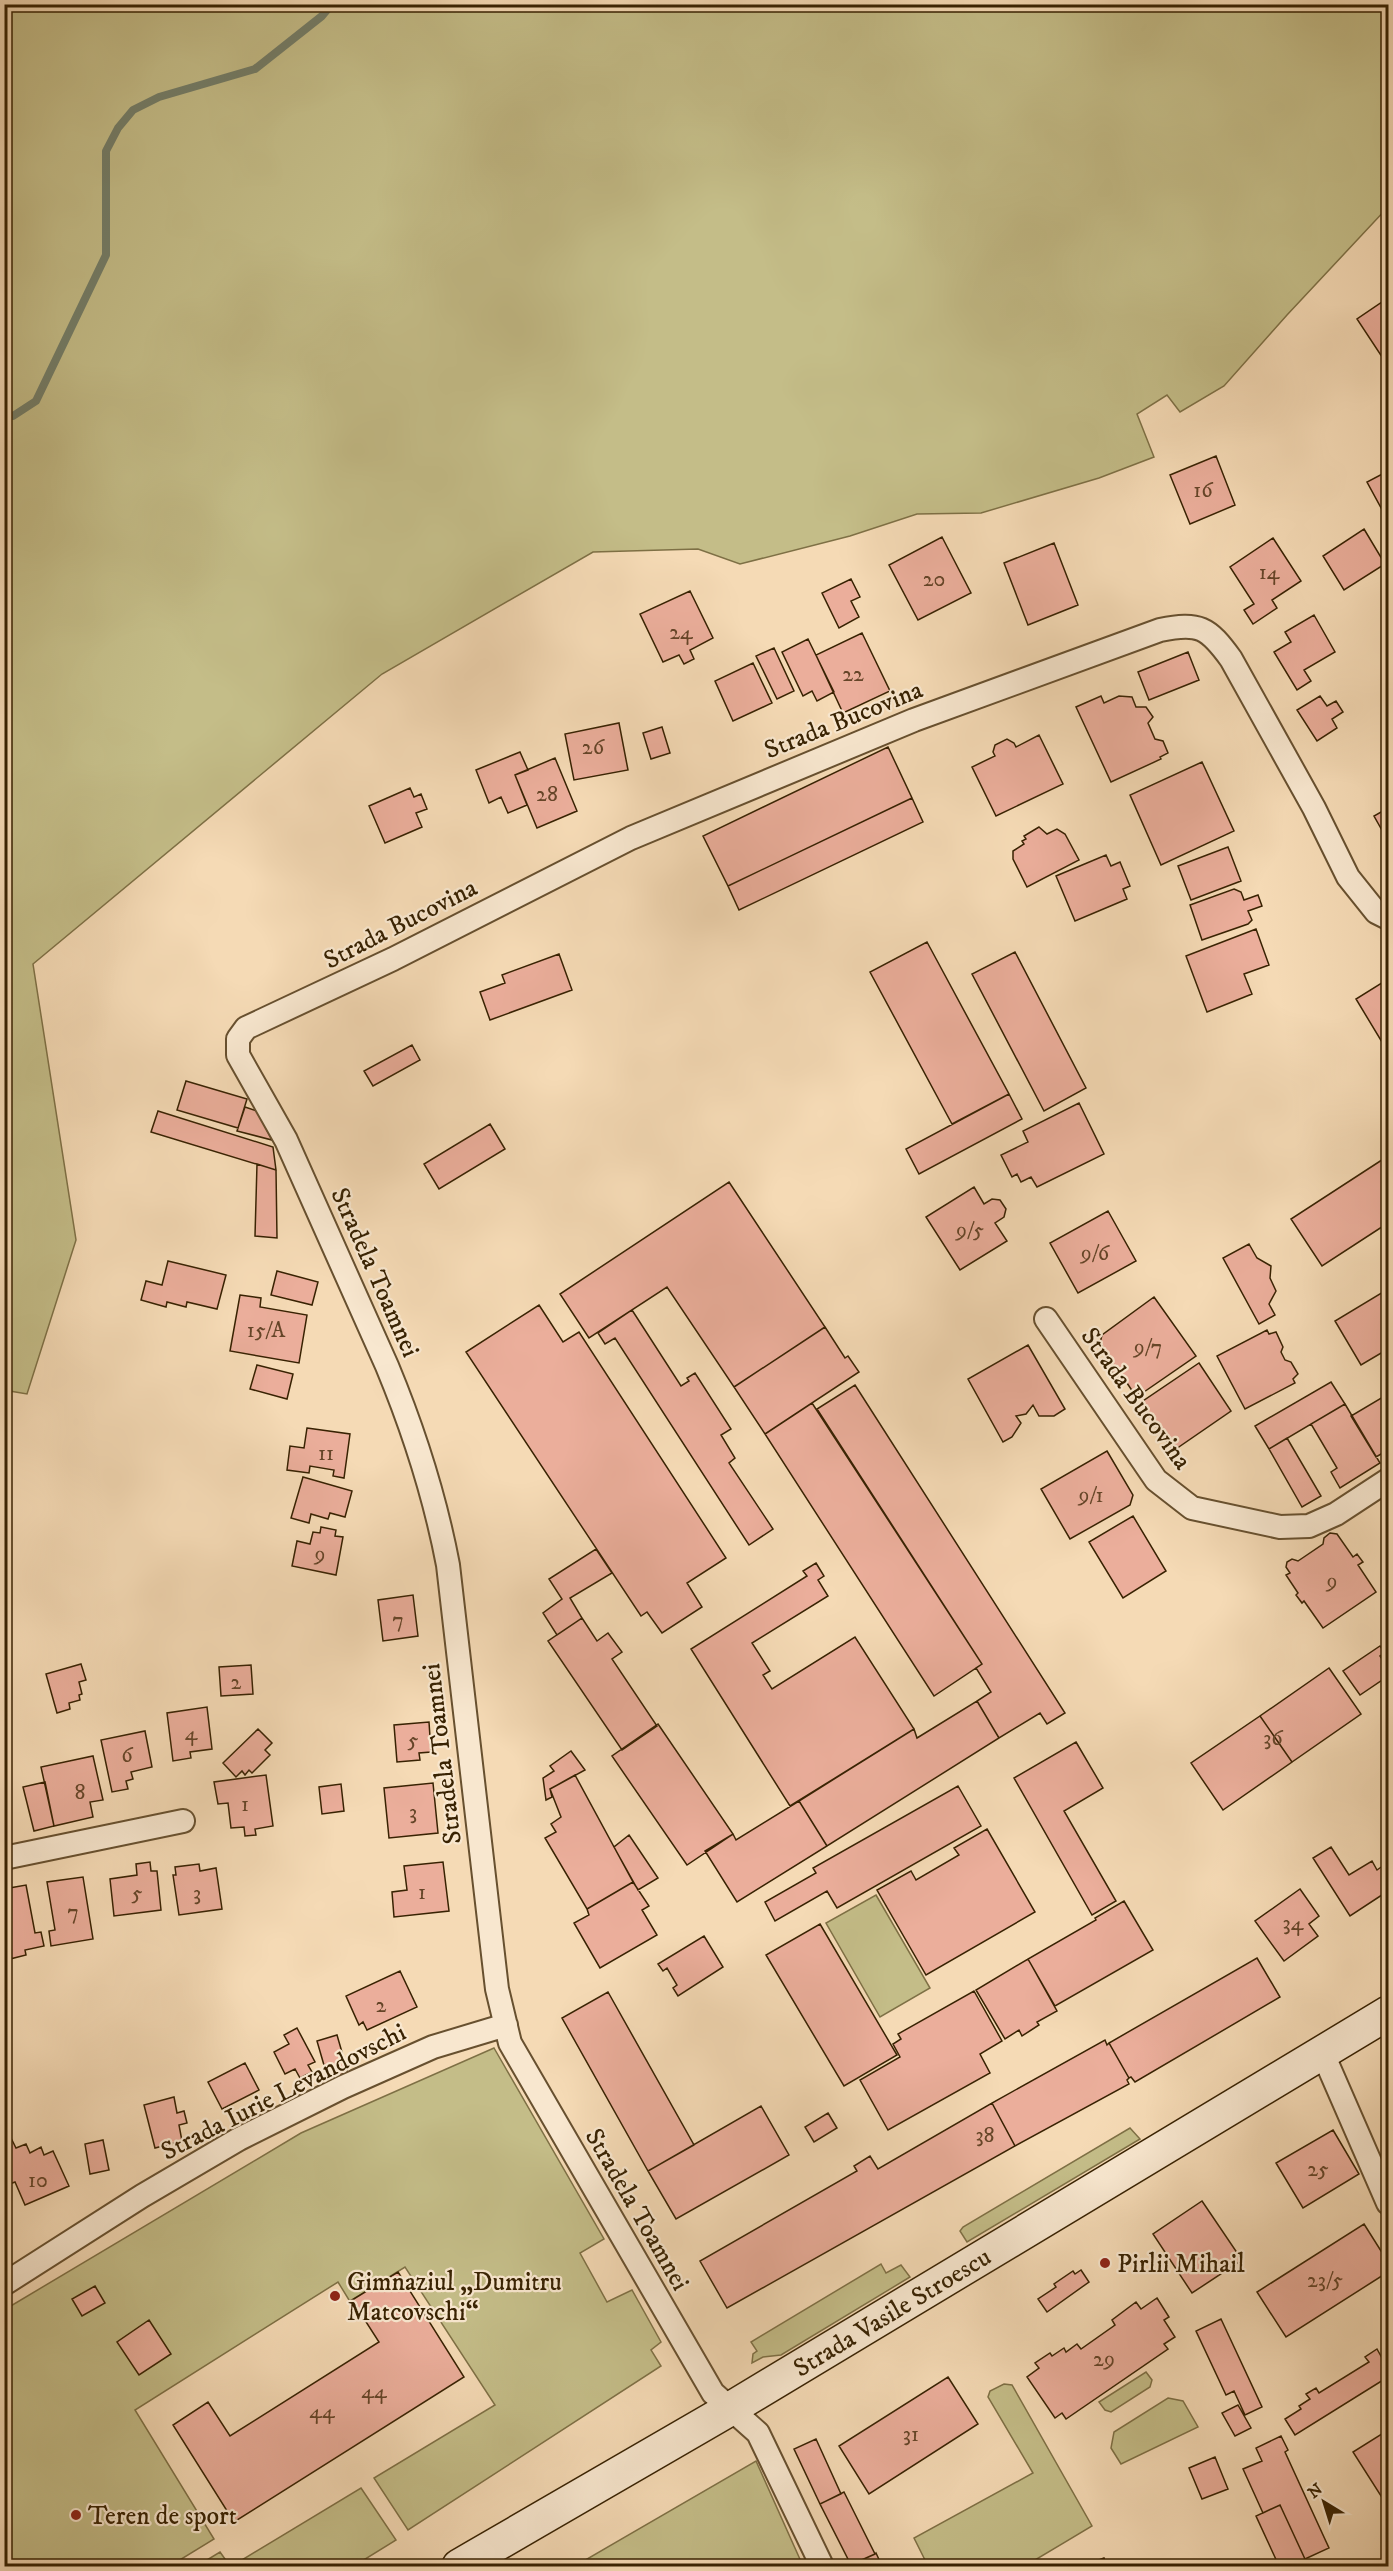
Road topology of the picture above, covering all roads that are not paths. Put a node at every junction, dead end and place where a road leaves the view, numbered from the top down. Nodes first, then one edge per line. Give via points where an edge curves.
1 (1389, 918) edge
2 (245, 1070) joint
3 (1046, 1319) dead end
4 (1389, 1480) edge
5 (183, 1821) dead end
6 (4, 1858) edge
7 (1389, 2013) edge
8 (506, 2025) junction
9 (1323, 2054) junction
10 (1389, 2203) edge
11 (4, 2284) edge
12 (730, 2409) junction
13 (459, 2566) edge
14 (822, 2566) edge

1 - 2 street, Strada Bucovina via 1376,912 1348,877 1231,659 1221,645 1198,627 1181,626 1160,630 914,720 631,838 393,959 246,1028 236,1049
2 - 8 street, Stradela Toamnei via 286,1140 377,1343 403,1404 439,1518 448,1565 497,1989
3 - 4 street, Strada Bucovina via 1156,1480 1192,1508 1280,1527 1310,1526
5 - 6 street
7 - 9 main road, Strada Vasile Stroescu
8 - 11 street, Strada Iurie Levandovschi via 433,2047 239,2139
8 - 12 street, Stradela Toamnei via 510,2043 627,2247 713,2393
9 - 10 street
9 - 12 main road, Strada Vasile Stroescu
12 - 13 main road, Strada Vasile Stroescu
12 - 14 street, Stradela Toamnei via 758,2433

